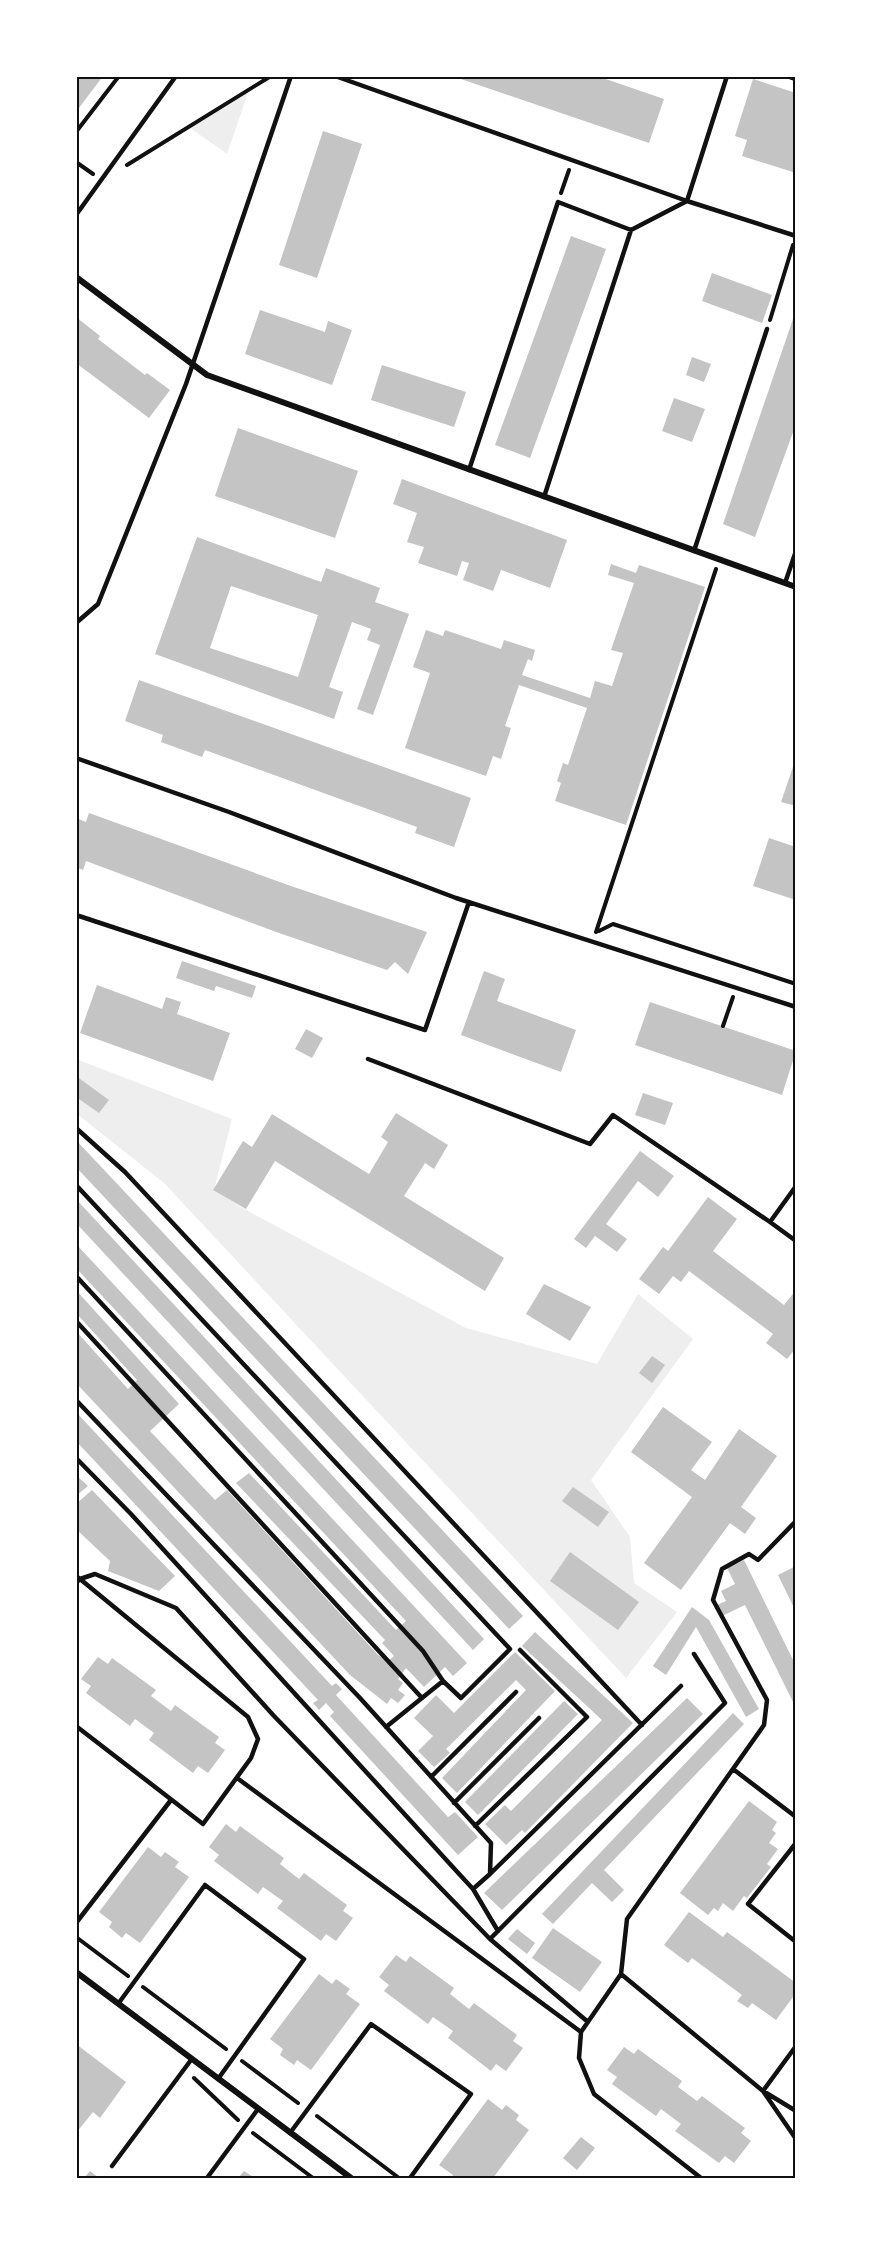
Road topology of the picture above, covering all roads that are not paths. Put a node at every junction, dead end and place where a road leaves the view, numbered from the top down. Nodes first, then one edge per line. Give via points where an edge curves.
1 (176, 76) edge
2 (291, 76) edge
3 (335, 76) edge
4 (727, 76) edge
5 (787, 76) edge
6 (795, 80) edge
7 (687, 201) junction
8 (76, 215) edge
9 (631, 230) junction
10 (795, 237) edge
11 (76, 277) edge
12 (767, 329) road end
13 (192, 365) junction
14 (469, 470) junction
15 (544, 497) junction
16 (694, 550) junction
17 (795, 551) edge
18 (785, 583) junction
19 (795, 587) edge
20 (76, 623) edge
21 (76, 758) edge
22 (469, 902) junction
23 (76, 915) edge
24 (795, 1007) edge
25 (368, 1059) dead end
26 (76, 1128) edge
27 (76, 1185) edge
28 (795, 1186) edge
29 (770, 1222) junction
30 (795, 1241) edge
31 (76, 1276) edge
32 (76, 1321) edge
33 (76, 1400) edge
34 (76, 1458) edge
35 (795, 1521) edge
36 (78, 1579) edge
37 (520, 1650) dead end
38 (694, 1654) dead end
39 (443, 1681) junction
40 (681, 1686) dead end
41 (516, 1692) dead end
42 (422, 1698) junction
43 (539, 1718) dead end
44 (642, 1725) junction
45 (76, 1726) edge
46 (386, 1727) junction
47 (733, 1769) junction
48 (431, 1777) junction
49 (237, 1778) junction
50 (171, 1800) junction
51 (454, 1803) junction
52 (795, 1816) edge
53 (475, 1826) junction
54 (795, 1842) edge
55 (490, 1874) junction
56 (472, 1889) junction
57 (76, 1923) edge
58 (498, 1931) junction
59 (490, 1939) junction
60 (795, 1942) edge
61 (76, 1972) edge
62 (621, 1974) junction
63 (118, 2004) junction
64 (588, 2022) junction
65 (581, 2032) junction
66 (795, 2046) edge
67 (191, 2060) junction
68 (218, 2079) junction
69 (763, 2091) junction
70 (258, 2109) junction
71 (795, 2111) edge
72 (290, 2133) junction
73 (795, 2139) edge
74 (112, 2166) dead end
75 (207, 2178) edge
76 (351, 2178) edge
77 (410, 2178) edge
78 (701, 2178) edge

1 - 8 lane
2 - 13 lane
3 - 7 lane
4 - 7 lane
5 - 6 lane
7 - 9 lane
7 - 10 lane
9 - 14 lane via 558,202
9 - 15 lane
11 - 13 street
12 - 16 lane
13 - 14 street via 231,385
13 - 20 lane via 99,604
14 - 15 street
15 - 16 street
16 - 18 street
17 - 18 lane
18 - 19 street
21 - 22 lane
22 - 23 lane via 424,1030
22 - 24 lane
25 - 29 lane via 590,1144 612,1115
26 - 44 lane via 133,1181
27 - 39 lane via 510,1649 461,1698
28 - 29 lane
29 - 30 lane
31 - 39 lane via 423,1651
32 - 42 lane
33 - 46 lane
34 - 56 lane
35 - 47 lane via 758,1560 749,1554 722,1569 713,1600 767,1700 764,1725
36 - 49 lane via 248,1717 258,1739
36 - 59 lane via 95,1574 176,1608 274,1716
37 - 53 lane via 587,1717
38 - 58 lane via 725,1703
39 - 42 lane
40 - 44 lane
41 - 48 lane
42 - 46 lane
43 - 51 lane
44 - 55 lane
45 - 50 lane
46 - 48 lane
47 - 52 lane
47 - 62 lane via 627,1919
48 - 51 lane
49 - 50 lane via 203,1824
49 - 65 lane
50 - 57 lane
51 - 53 lane
53 - 55 lane via 490,1843
54 - 60 lane via 748,1904
55 - 56 lane
56 - 58 lane
58 - 59 lane
59 - 64 lane
61 - 63 street
62 - 64 lane
62 - 69 lane
63 - 67 street
63 - 68 lane via 205,1885 304,1959
64 - 65 lane
65 - 78 lane via 579,2058 594,2094
66 - 69 lane
67 - 68 street
67 - 74 lane
68 - 70 street
69 - 71 lane
69 - 73 lane
70 - 72 street
70 - 75 lane
72 - 76 street
72 - 77 lane via 371,2024 471,2094

